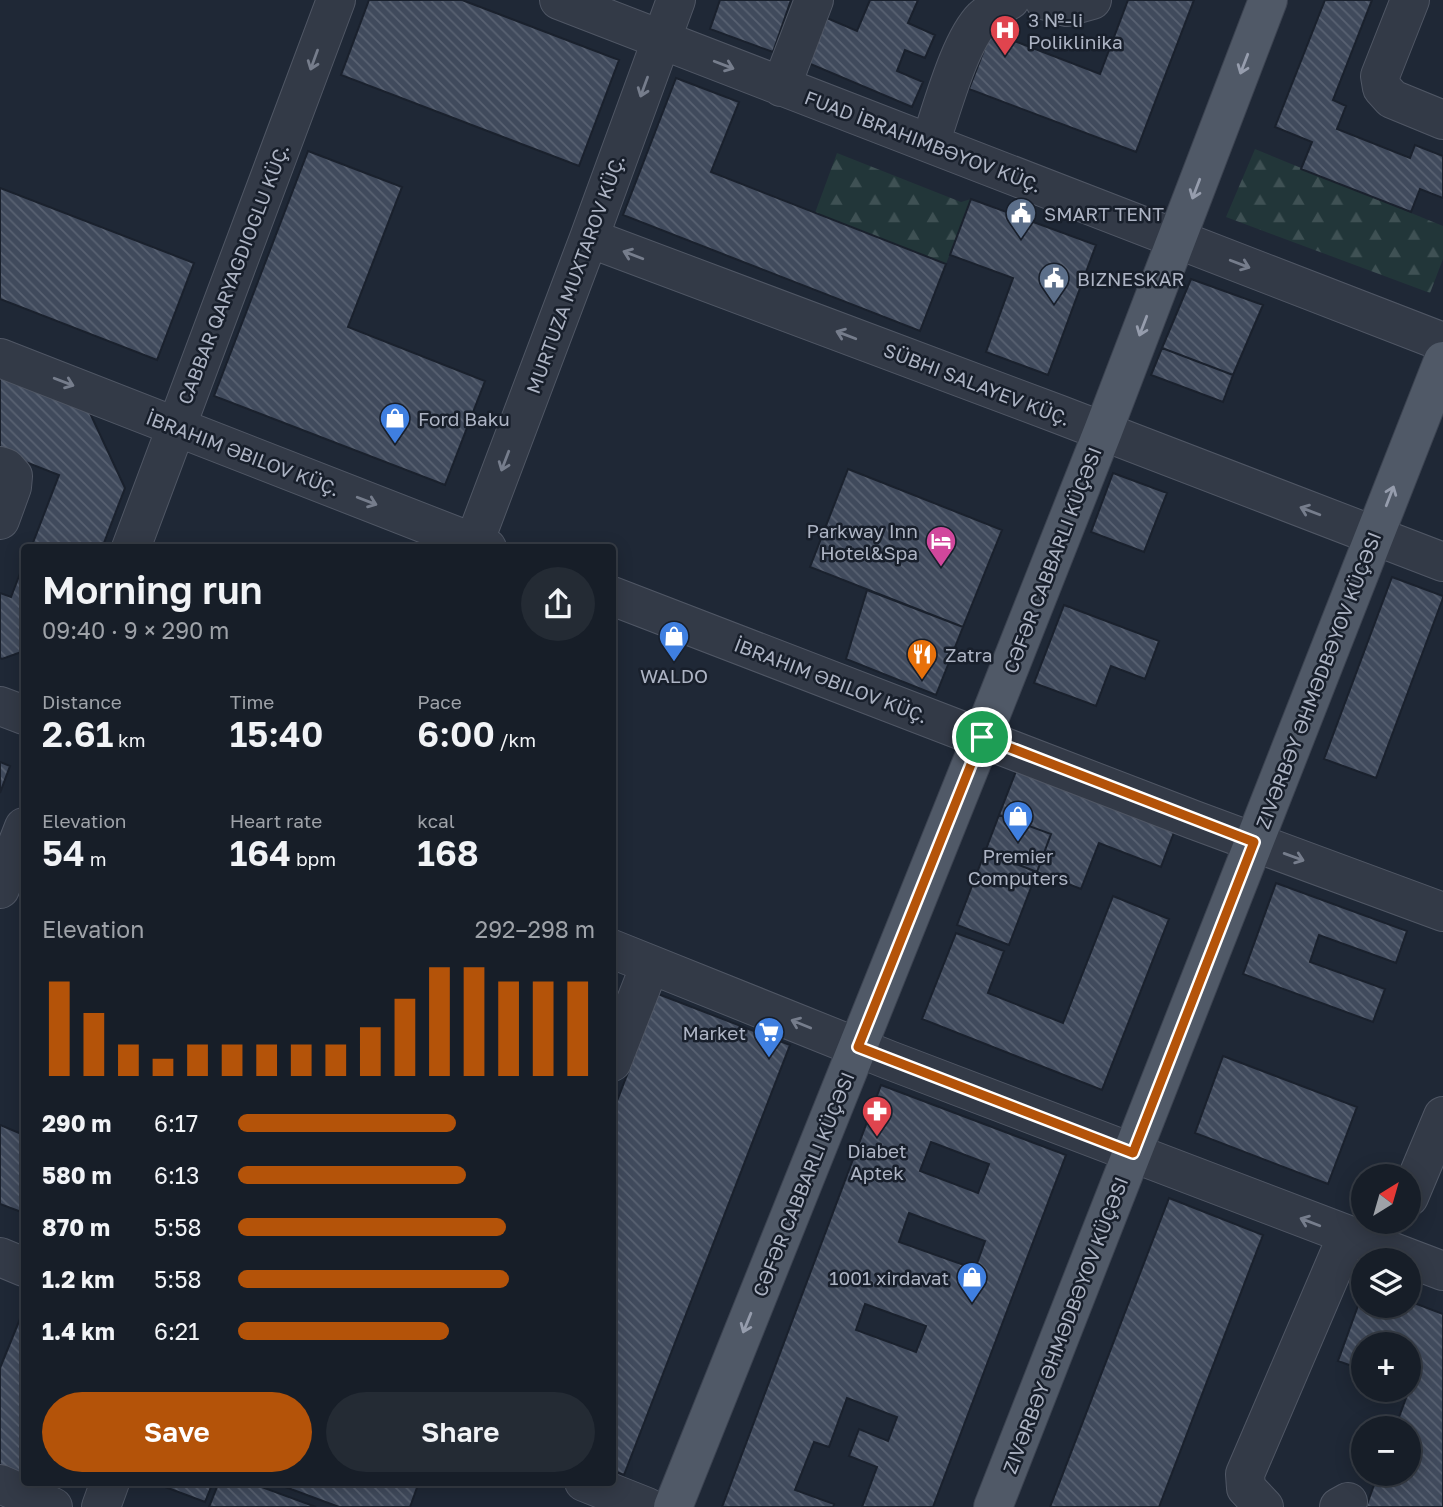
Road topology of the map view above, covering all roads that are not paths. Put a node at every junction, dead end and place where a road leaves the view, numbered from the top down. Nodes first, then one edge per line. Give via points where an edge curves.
1 (336, 0) edge
2 (559, 0) edge
3 (676, 0) edge
4 (814, 0) edge
5 (1010, 0) edge
6 (1044, 0) edge
7 (1092, 0) edge
8 (1268, 0) edge
9 (1410, 0) edge
10 (661, 40) junction
11 (781, 87) junction
12 (1443, 120) edge
13 (930, 144) junction
14 (589, 238) junction
15 (1176, 240) junction
16 (1443, 342) edge
17 (0, 358) edge
18 (1443, 361) edge
19 (175, 426) junction
20 (1103, 431) junction
21 (0, 466) edge
22 (0, 520) edge
23 (1374, 536) junction
24 (132, 544) edge
25 (473, 544) edge
26 (479, 544) edge
27 (1443, 562) edge
28 (616, 598) edge
29 (0, 706) edge
30 (21, 714) edge
31 (982, 737) junction
32 (21, 835) edge
33 (1254, 842) junction
34 (0, 890) edge
35 (1443, 912) edge
36 (616, 951) edge
37 (650, 965) junction
38 (858, 1047) junction
39 (616, 1052) edge
40 (1443, 1116) edge
41 (1133, 1153) junction
42 (1421, 1168) edge
43 (1347, 1236) junction
44 (1393, 1236) edge
45 (0, 1257) edge
46 (21, 1265) edge
47 (1443, 1271) edge
48 (0, 1484) edge
49 (109, 1486) edge
50 (594, 1486) edge
51 (52, 1507) edge
52 (101, 1507) edge
53 (647, 1507) edge
54 (673, 1507) edge
55 (993, 1507) edge
56 (1264, 1507) edge

1 -> 19 street
2 - 10 street, FUAD İBRAHIMBƏYOV KÜÇ.
3 - 10 street, MURTUZA MUXTAROV KÜÇ.
4 - 11 street
5 - 13 street via 973,32
6 - 7 street via 1067,7
8 -> 15 main road
9 - 12 street via 1380,76 1382,88 1392,99
10 -> 11 street, FUAD İBRAHIMBƏYOV KÜÇ.
10 -> 14 street, MURTUZA MUXTAROV KÜÇ.
11 - 13 street, FUAD İBRAHIMBƏYOV KÜÇ.
13 - 15 street, FUAD İBRAHIMBƏYOV KÜÇ.
20 -> 14 street, SÜBHI SALAYEV KÜÇ.
14 -> 26 street, MURTUZA MUXTAROV KÜÇ.
15 -> 16 street, FUAD İBRAHIMBƏYOV KÜÇ.
15 -> 20 main road
17 -> 19 street, İBRAHIM ƏBILOV KÜÇ.
23 -> 18 main road, ZIVƏRBƏY ƏHMƏDBƏYOV KÜÇƏSI
19 - 24 street
19 -> 25 street, İBRAHIM ƏBILOV KÜÇ.
23 -> 20 street, SÜBHI SALAYEV KÜÇ.
20 - 31 main road
21 - 22 street via 12,476 12,487
23 - 27 street, SÜBHI SALAYEV KÜÇ.
23 - 33 main road, ZIVƏRBƏY ƏHMƏDBƏYOV KÜÇƏSI
28 - 31 street, İBRAHIM ƏBILOV KÜÇ.
29 - 30 street
31 - 33 street, İBRAHIM ƏBILOV KÜÇ.
31 - 38 main road
32 - 34 street
33 -> 35 street, İBRAHIM ƏBILOV KÜÇ.
33 - 41 main road, ZIVƏRBƏY ƏHMƏDBƏYOV KÜÇƏSI
36 - 37 street
38 -> 37 street
37 - 39 street
38 - 41 street
38 -> 54 main road
40 - 42 street
43 -> 41 street
41 - 55 main road, ZIVƏRBƏY ƏHMƏDBƏYOV KÜÇƏSI
43 - 44 street
43 - 56 street via 1245,1474 1247,1488
44 - 47 street
45 - 46 street
48 - 51 street
49 - 52 street
50 - 53 street

